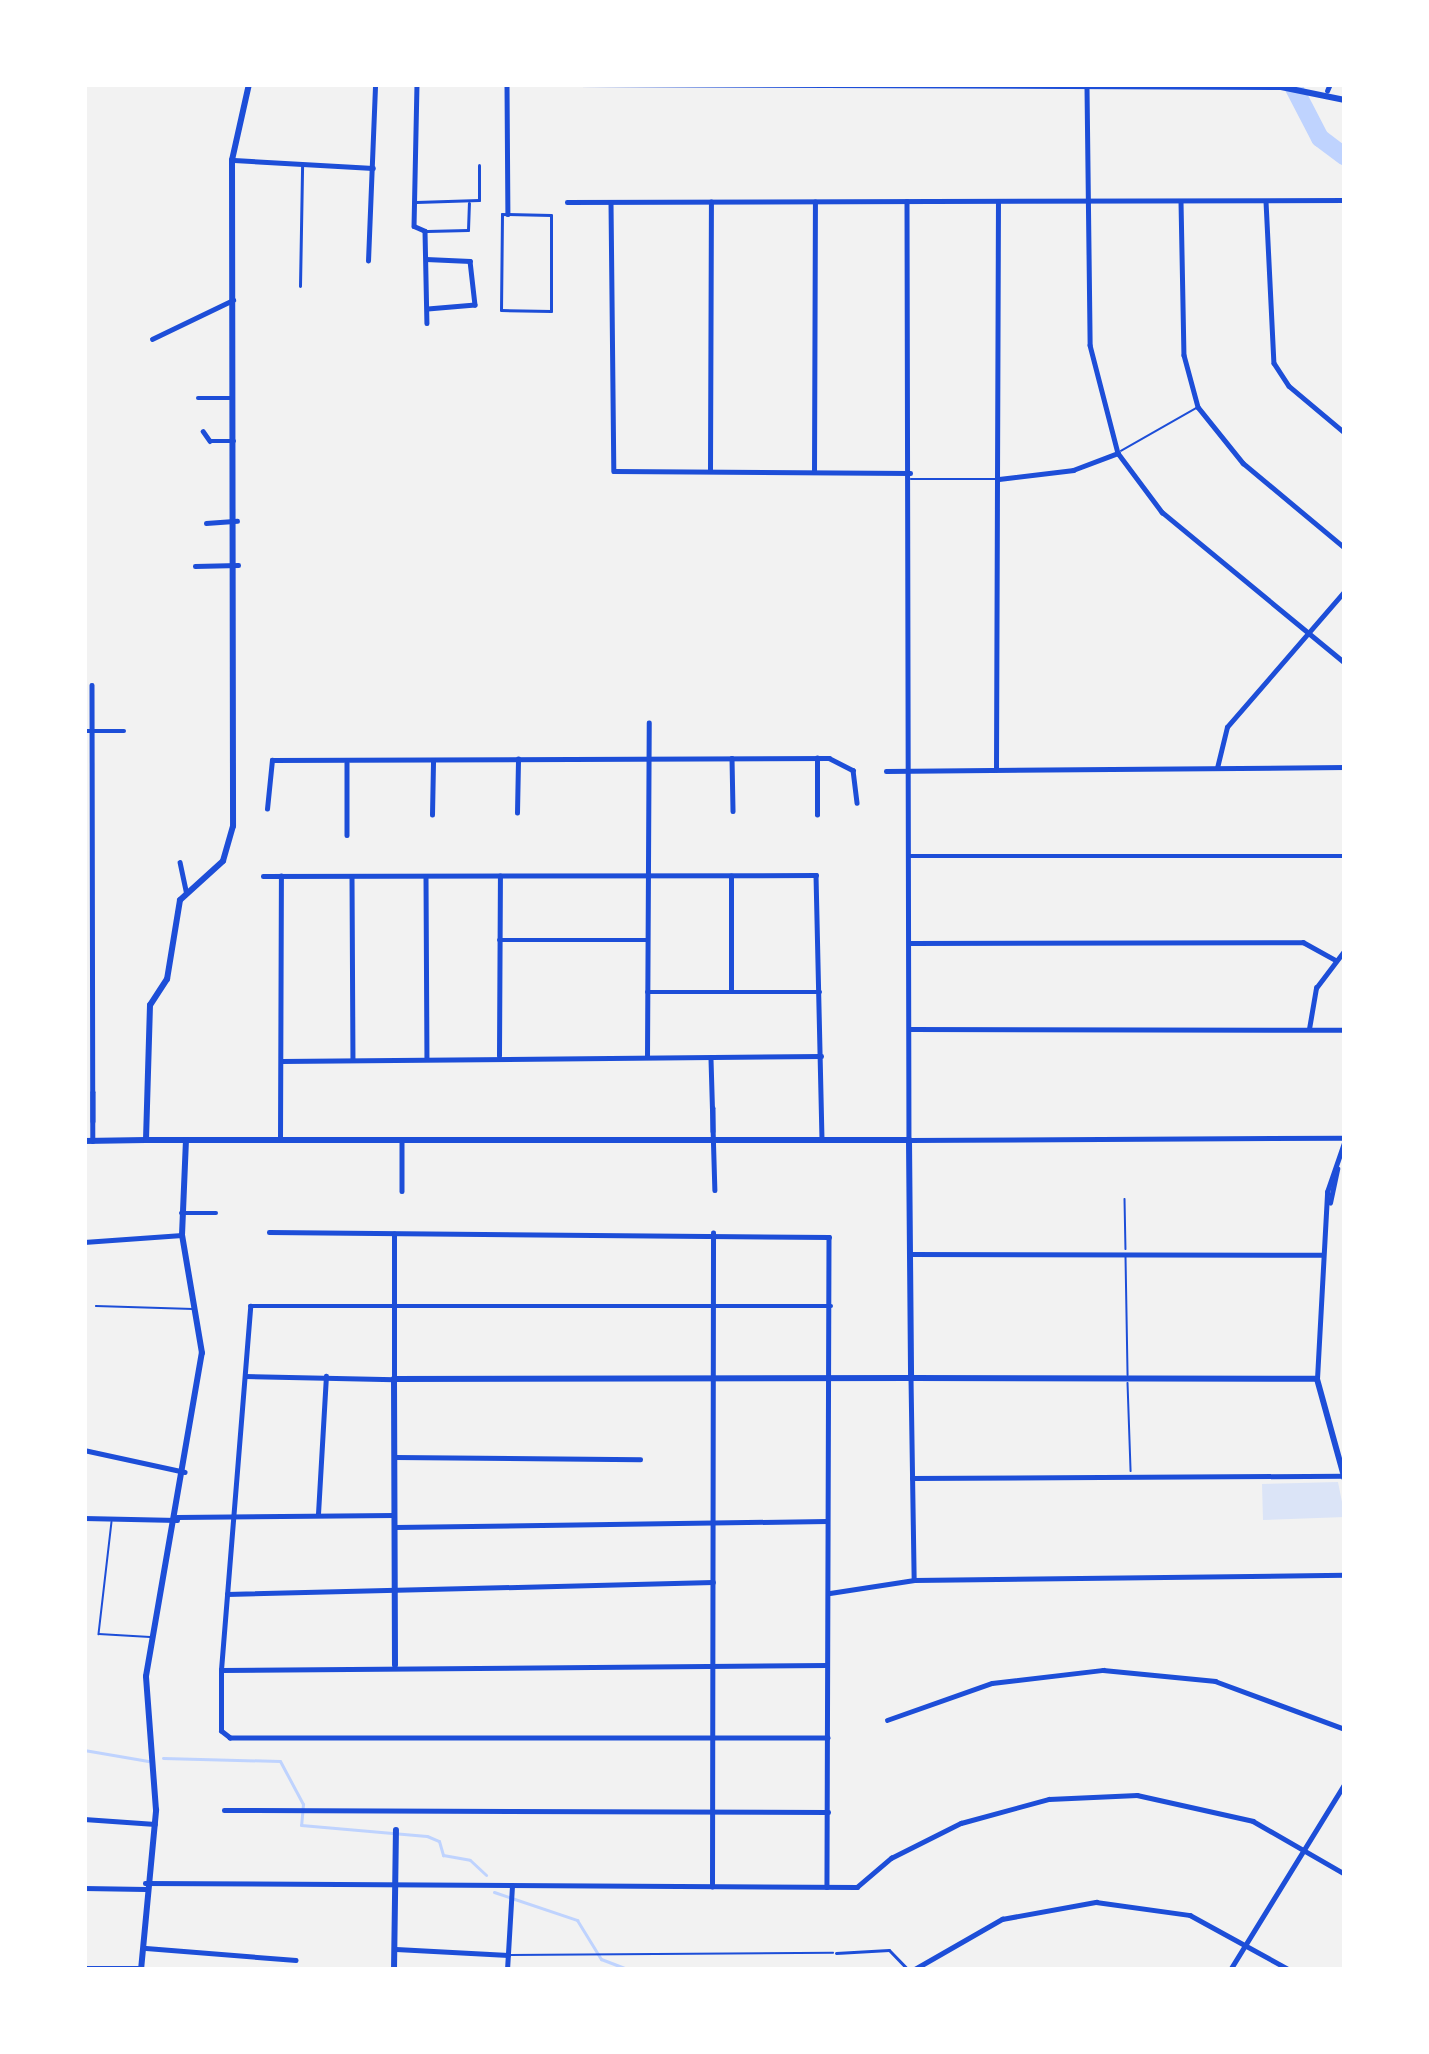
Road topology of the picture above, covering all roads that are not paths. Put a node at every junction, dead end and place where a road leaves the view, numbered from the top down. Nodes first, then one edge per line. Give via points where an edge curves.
1 (250, 84) edge
2 (375, 84) edge
3 (417, 84) edge
4 (507, 84) edge
5 (576, 84) edge
6 (840, 85) edge
7 (1088, 87) edge
8 (1329, 88) edge
9 (1345, 100) edge
10 (232, 160) junction
11 (479, 165) dead end
12 (302, 166) junction
13 (373, 168) junction
14 (1345, 200) edge
15 (469, 201) junction
16 (907, 201) junction
17 (1088, 201) junction
18 (1181, 201) junction
19 (1266, 201) junction
20 (416, 202) junction
21 (567, 202) dead end
22 (611, 202) junction
23 (711, 202) junction
24 (815, 202) junction
25 (998, 202) junction
26 (508, 214) junction
27 (425, 230) junction
28 (426, 259) junction
29 (368, 261) dead end
30 (300, 286) dead end
31 (233, 299) junction
32 (427, 309) junction
33 (427, 323) dead end
34 (152, 339) dead end
35 (198, 398) dead end
36 (232, 398) junction
37 (1198, 407) junction
38 (203, 431) dead end
39 (1345, 433) edge
40 (234, 441) junction
41 (1118, 453) junction
42 (710, 471) junction
43 (814, 472) junction
44 (910, 476) junction
45 (998, 479) junction
46 (237, 521) junction
47 (206, 523) dead end
48 (1345, 548) edge
49 (238, 565) junction
50 (195, 566) dead end
51 (1345, 591) edge
52 (1310, 632) junction
53 (1345, 663) edge
54 (92, 686) dead end
55 (649, 723) dead end
56 (88, 731) edge
57 (124, 731) dead end
58 (518, 758) junction
59 (648, 758) junction
60 (732, 758) junction
61 (817, 758) junction
62 (433, 759) junction
63 (347, 760) junction
64 (1345, 767) edge
65 (1217, 769) junction
66 (910, 770) junction
67 (996, 770) junction
68 (886, 771) dead end
69 (857, 803) dead end
70 (267, 808) dead end
71 (733, 811) dead end
72 (518, 813) dead end
73 (432, 815) dead end
74 (817, 815) dead end
75 (347, 835) dead end
76 (910, 856) junction
77 (1345, 856) edge
78 (181, 862) dead end
79 (263, 876) dead end
80 (281, 876) junction
81 (352, 876) junction
82 (426, 876) junction
83 (500, 876) junction
84 (648, 876) junction
85 (731, 876) junction
86 (186, 891) junction
87 (500, 940) junction
88 (648, 940) junction
89 (910, 943) junction
90 (1345, 950) edge
91 (1336, 960) junction
92 (647, 992) junction
93 (731, 992) junction
94 (820, 992) junction
95 (911, 1029) junction
96 (1309, 1029) junction
97 (1345, 1030) edge
98 (84, 1050) edge
99 (93, 1050) junction
100 (821, 1056) junction
101 (711, 1057) junction
102 (647, 1058) junction
103 (427, 1059) junction
104 (499, 1059) junction
105 (280, 1060) junction
106 (352, 1060) junction
107 (714, 1136) junction
108 (1345, 1139) edge
109 (146, 1140) junction
110 (186, 1140) junction
111 (280, 1140) junction
112 (402, 1140) junction
113 (822, 1140) junction
114 (909, 1140) junction
115 (88, 1141) edge
116 (715, 1190) dead end
117 (402, 1191) dead end
118 (1125, 1199) dead end
119 (181, 1214) junction
120 (216, 1214) dead end
121 (268, 1232) dead end
122 (394, 1233) junction
123 (713, 1233) junction
124 (182, 1235) junction
125 (84, 1242) edge
126 (910, 1254) junction
127 (1126, 1254) junction
128 (1323, 1255) junction
129 (96, 1306) dead end
130 (395, 1306) junction
131 (713, 1306) junction
132 (831, 1306) junction
133 (197, 1309) junction
134 (245, 1376) junction
135 (326, 1376) junction
136 (713, 1378) junction
137 (830, 1378) junction
138 (910, 1378) junction
139 (1128, 1378) junction
140 (1317, 1378) junction
141 (394, 1379) junction
142 (84, 1450) edge
143 (395, 1456) junction
144 (640, 1459) dead end
145 (185, 1472) junction
146 (1132, 1477) junction
147 (911, 1478) junction
148 (1344, 1478) edge
149 (395, 1515) junction
150 (318, 1516) junction
151 (230, 1517) junction
152 (84, 1518) edge
153 (112, 1518) junction
154 (177, 1518) junction
155 (829, 1521) junction
156 (713, 1524) junction
157 (395, 1527) junction
158 (1345, 1575) edge
159 (914, 1580) junction
160 (713, 1582) junction
161 (227, 1594) junction
162 (395, 1594) junction
163 (829, 1594) junction
164 (154, 1636) junction
165 (713, 1664) junction
166 (395, 1665) junction
167 (829, 1665) junction
168 (221, 1670) junction
169 (887, 1720) dead end
170 (1345, 1729) edge
171 (828, 1738) junction
172 (712, 1739) junction
173 (1345, 1784) edge
174 (224, 1810) dead end
175 (712, 1812) junction
176 (827, 1812) junction
177 (84, 1819) edge
178 (155, 1824) junction
179 (396, 1829) dead end
180 (1306, 1847) junction
181 (1345, 1874) edge
182 (397, 1885) junction
183 (145, 1886) junction
184 (512, 1886) junction
185 (712, 1886) junction
186 (827, 1887) junction
187 (84, 1888) edge
188 (1249, 1941) junction
189 (142, 1948) junction
190 (396, 1949) junction
191 (836, 1953) joint
192 (508, 1955) junction
193 (296, 1960) dead end
194 (924, 1967) edge
195 (84, 1968) edge
196 (141, 1969) edge
197 (394, 1970) edge
198 (507, 1970) edge
199 (910, 1970) edge
200 (1230, 1970) edge
201 (1290, 1970) edge

1 - 10 main road
2 - 13 street
3 - 20 street
4 - 26 street
5 - 6 main road
6 - 7 main road
7 - 8 main road
7 - 17 street
8 - 9 main road
10 - 12 street
10 - 31 main road
11 - 15 street via 479,200
12 - 13 street
12 - 30 street
13 - 29 street
14 - 19 street
15 - 20 street
15 - 27 street via 468,230
16 - 24 street
16 - 25 street
16 - 44 street
17 - 18 street
17 - 25 street
17 - 41 street via 1090,345
18 - 19 street
18 - 37 street via 1184,356
19 - 39 street via 1274,363
20 - 27 street via 415,228
21 - 22 street
22 - 23 street
22 - 42 street via 614,470
23 - 24 street
23 - 42 street
24 - 43 street
25 - 45 street
26 - 26 street via 550,215 550,310 501,310
27 - 28 street
28 - 32 street
28 - 32 street via 470,261 476,305
31 - 34 street
31 - 36 main road
32 - 33 street
35 - 36 street
36 - 40 main road
37 - 41 lane
37 - 48 street via 1243,463
38 - 40 street via 210,441
40 - 46 main road
41 - 45 street via 1072,470
41 - 52 street via 1162,512
42 - 43 street
43 - 44 street
44 - 45 lane
44 - 66 street
45 - 67 street
46 - 47 street
46 - 49 main road
49 - 50 street
49 - 86 main road via 233,826 223,861
51 - 52 street
52 - 53 street
52 - 65 street via 1228,727
54 - 56 street
55 - 59 street
56 - 57 street
56 - 99 street
58 - 59 street
58 - 62 street
58 - 72 street
59 - 60 street
59 - 84 street
60 - 61 street
60 - 71 street
61 - 69 street via 849,766
61 - 74 street
62 - 63 street
62 - 73 street
63 - 70 street via 268,761
63 - 75 street
64 - 65 street
65 - 67 street
66 - 67 street
66 - 68 street
66 - 76 street
76 - 77 street
76 - 89 street
78 - 86 street
79 - 80 street
80 - 81 street
80 - 105 street
81 - 82 street
81 - 106 street
82 - 83 street
82 - 103 street
83 - 84 street
83 - 87 street
84 - 85 street
84 - 88 street
85 - 93 street
85 - 94 street via 818,877
86 - 109 main road via 167,979 150,1005
87 - 88 street
87 - 104 street
88 - 92 street
89 - 91 street via 1303,942
89 - 95 street
90 - 91 street
91 - 96 street via 1316,988
92 - 93 street
92 - 102 street
93 - 94 street
94 - 100 street
95 - 96 street
95 - 114 street
96 - 97 street
98 - 99 street
99 - 115 street
100 - 101 street
100 - 113 street
101 - 102 street
101 - 107 street
102 - 104 street
103 - 104 street
103 - 106 street
105 - 106 street
105 - 111 street
107 - 112 main road
107 - 113 main road
107 - 116 street
108 - 114 street
108 - 128 street
109 - 110 main road
109 - 115 main road
110 - 111 main road
110 - 119 main road
111 - 112 main road
112 - 117 street
113 - 114 main road
114 - 126 main road
118 - 127 lane
119 - 120 street
119 - 124 main road
121 - 122 street
122 - 123 street
122 - 130 street
123 - 131 street
123 - 132 street via 829,1238
124 - 125 street
124 - 133 main road
126 - 127 street
126 - 138 main road
127 - 128 street
127 - 139 lane
128 - 140 street
129 - 133 lane
130 - 131 street
130 - 134 street via 250,1306
130 - 141 street
131 - 132 street
131 - 136 street
132 - 137 street
133 - 145 main road via 202,1353
134 - 135 street
134 - 151 street
135 - 141 street
135 - 150 street
136 - 137 main road
136 - 141 main road
136 - 156 street
137 - 138 main road
137 - 155 street
138 - 139 main road
138 - 147 street
139 - 140 main road
139 - 146 lane
140 - 148 main road
141 - 143 main road
142 - 145 street
143 - 144 street
143 - 149 main road
145 - 154 main road
146 - 147 street
146 - 148 street
147 - 159 street
149 - 150 street
149 - 157 main road
150 - 151 street
151 - 154 street
151 - 161 street
152 - 153 street
153 - 154 street
153 - 164 lane via 98,1634
154 - 164 main road
155 - 156 street
155 - 163 street
156 - 157 street
156 - 160 street
157 - 162 main road
158 - 159 street
159 - 163 street
160 - 162 street
160 - 165 street
161 - 162 street
161 - 168 street
162 - 166 main road
163 - 167 street
164 - 178 main road via 146,1700
165 - 166 street
165 - 167 street
165 - 172 street
166 - 168 street
167 - 171 street
168 - 172 street via 224,1736
169 - 170 street via 992,1683 1103,1670 1215,1682
171 - 172 street
171 - 176 street
172 - 175 street
173 - 180 street
174 - 175 street
175 - 176 street
175 - 185 street
176 - 186 street
177 - 178 street
178 - 183 main road
179 - 182 main road
180 - 181 street
180 - 186 street via 1196,1803 1078,1796 962,1823 891,1858 862,1885
180 - 188 street
182 - 183 street
182 - 184 street
182 - 190 main road
183 - 187 street
183 - 189 main road
184 - 185 street
184 - 192 street
185 - 186 street
188 - 194 street via 1190,1915 1096,1902 1002,1919
188 - 200 street
188 - 201 street
189 - 193 street
189 - 196 main road
190 - 192 street
190 - 197 main road
191 - 192 lane
191 - 199 street via 889,1950
192 - 198 street
194 - 199 street
195 - 196 street

